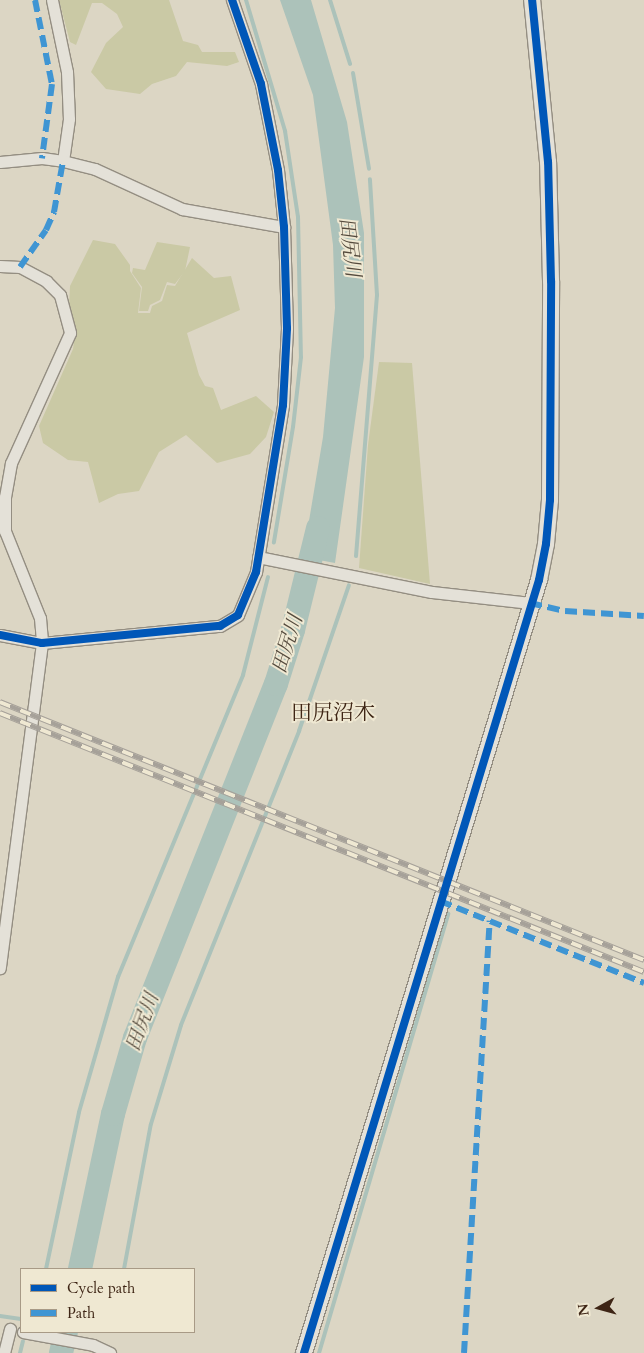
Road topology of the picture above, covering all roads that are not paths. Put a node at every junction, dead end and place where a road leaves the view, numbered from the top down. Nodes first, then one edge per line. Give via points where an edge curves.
1 (52, 0) edge
2 (232, 0) edge
3 (532, 0) edge
4 (63, 161) junction
5 (0, 162) edge
6 (284, 227) junction
7 (0, 266) edge
8 (258, 557) junction
9 (530, 603) junction
10 (0, 635) edge
11 (42, 643) junction
12 (3, 927) edge
13 (0, 968) edge
14 (14, 1330) edge
15 (30, 1333) edge
16 (4, 1353) edge
17 (110, 1353) edge
18 (304, 1353) edge

1 - 4 street via 67,72 68,119
2 - 6 street via 260,84 278,170
3 - 9 street via 548,162 551,330 550,500 546,544
4 - 5 street via 42,158
4 - 6 street via 95,169 182,210
6 - 8 street via 287,328 283,405
7 - 11 street via 20,267 46,281 60,295 70,333 11,463 5,497 5,531 40,618
8 - 9 street via 432,592
8 - 11 street via 256,572 238,615 220,626
9 - 18 street
10 - 11 street
11 - 12 street
12 - 13 street
14 - 16 street
15 - 17 street via 93,1345

